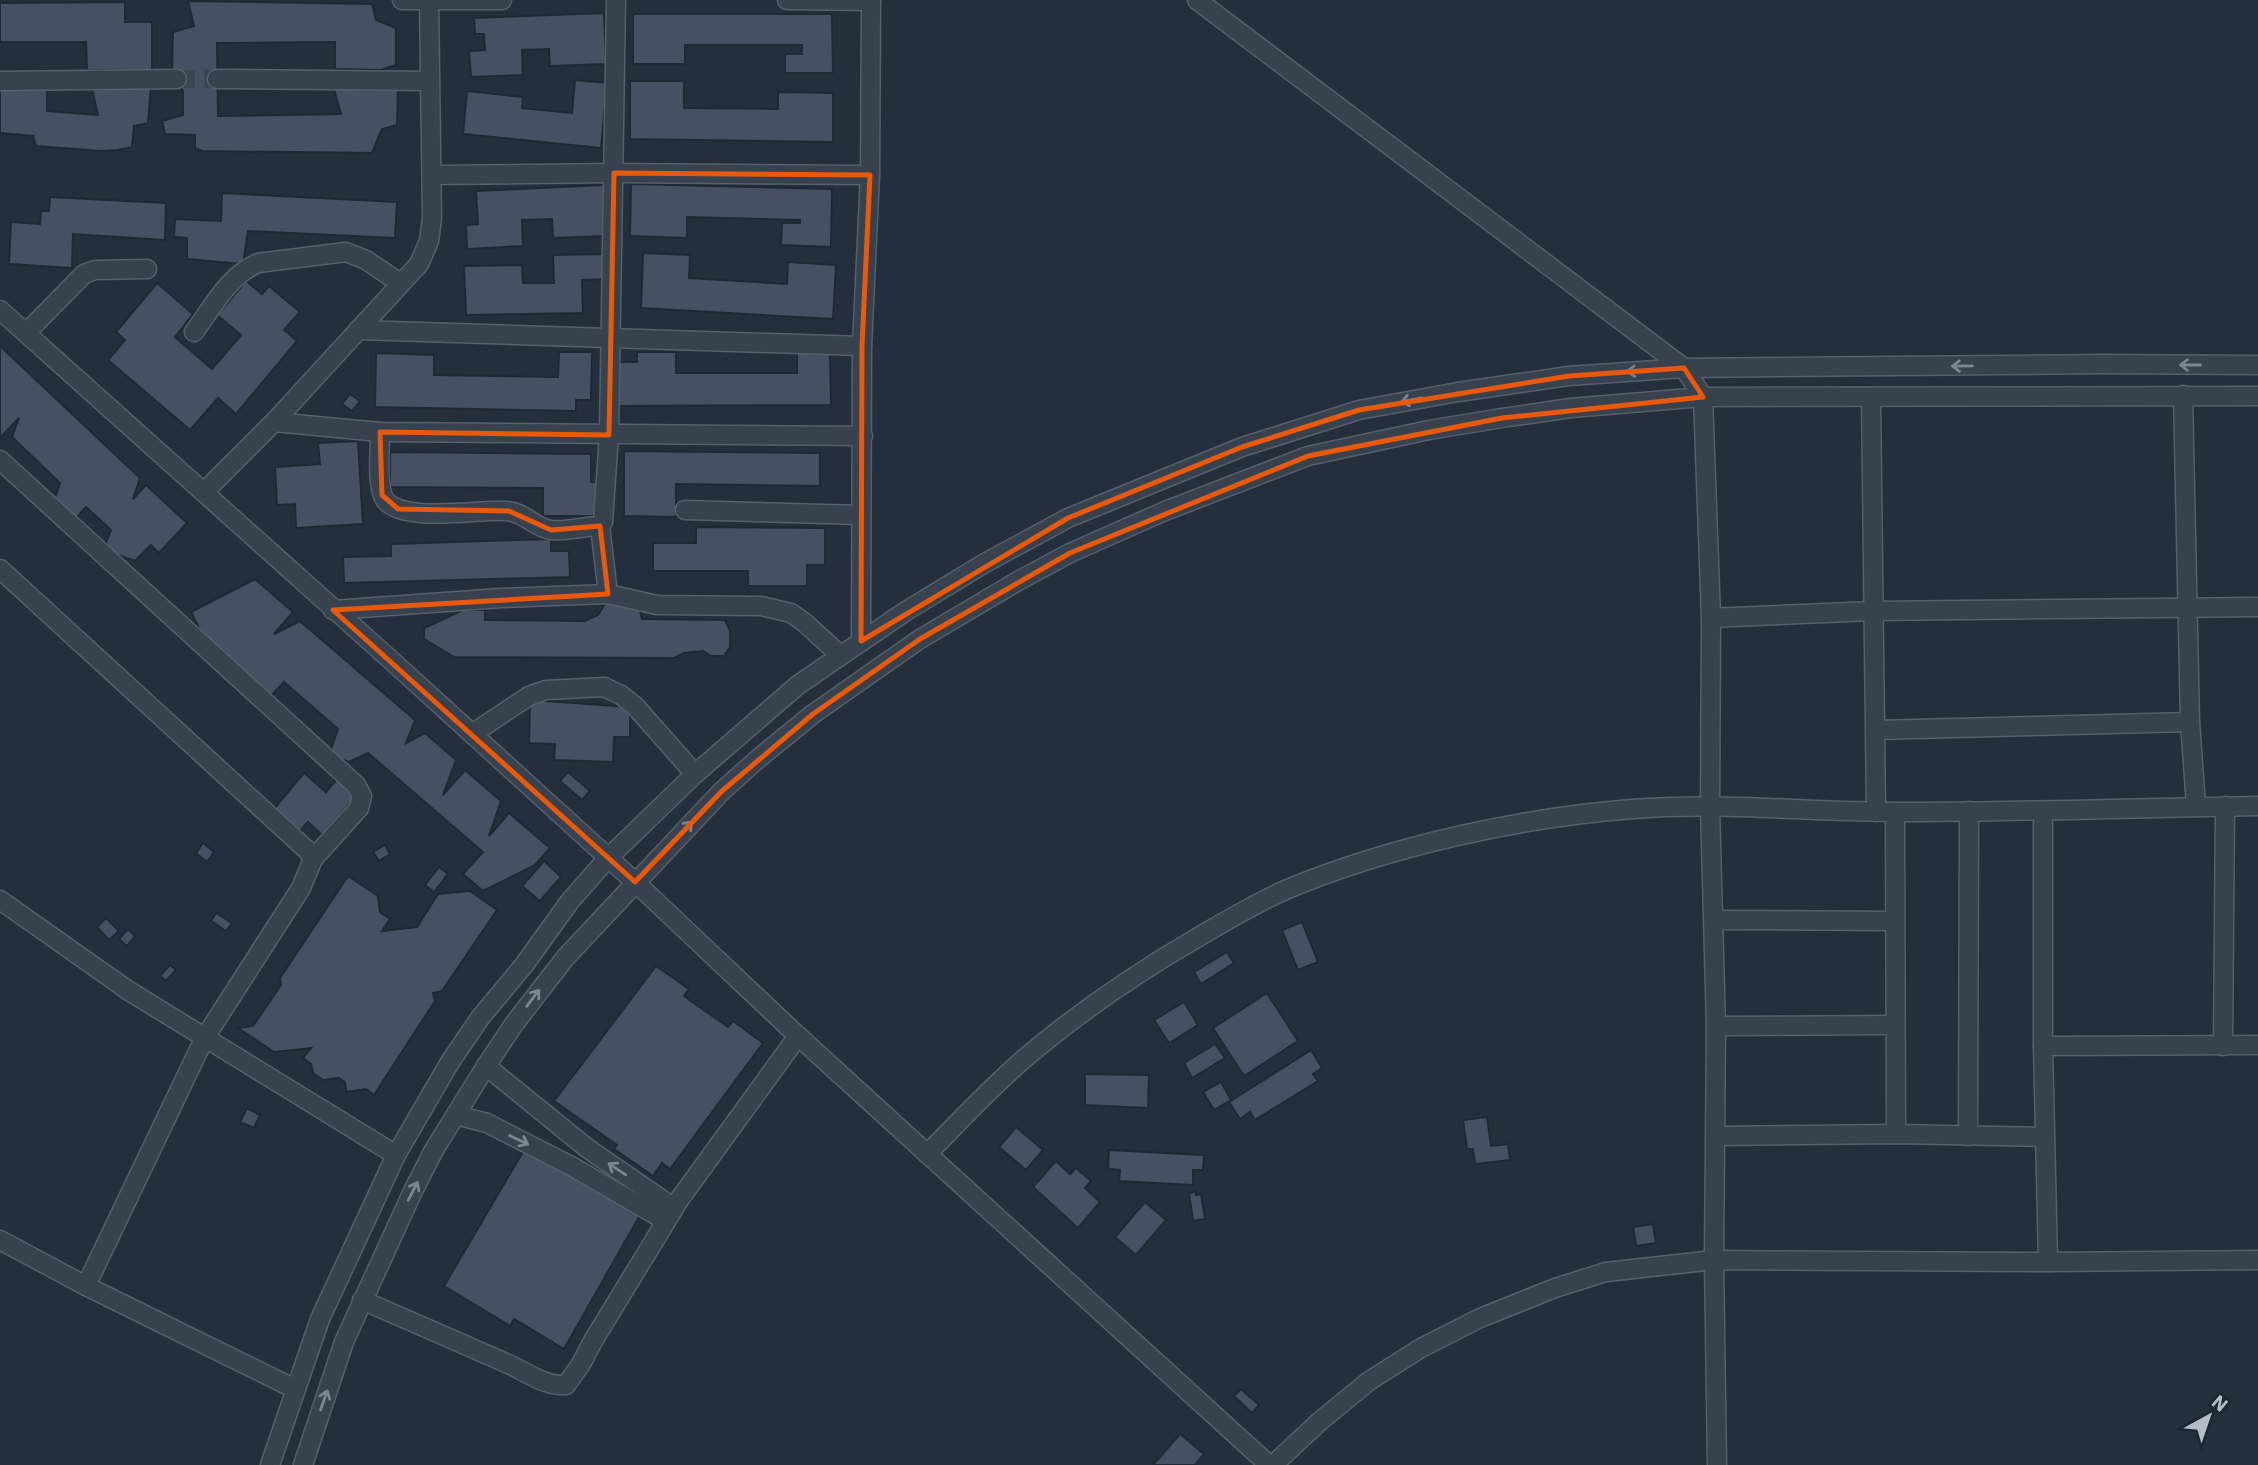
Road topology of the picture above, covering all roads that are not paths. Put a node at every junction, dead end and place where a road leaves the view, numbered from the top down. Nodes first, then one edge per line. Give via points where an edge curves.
1 (402, 0) edge
2 (502, 0) edge
3 (616, 0) edge
4 (787, 0) edge
5 (1197, 0) edge
6 (429, 1) edge
7 (872, 1) edge
8 (177, 79) tunnel mouth
9 (217, 79) tunnel mouth
10 (0, 81) edge
11 (429, 81) junction
12 (614, 173) junction
13 (870, 174) junction
14 (432, 175) junction
15 (147, 269) dead end
16 (400, 283) junction
17 (0, 310) edge
18 (358, 330) junction
19 (194, 332) dead end
20 (26, 333) junction
21 (611, 339) junction
22 (862, 346) junction
23 (2258, 365) edge
24 (1733, 368) junction
25 (1684, 369) junction
26 (2183, 395) junction
27 (2258, 396) edge
28 (1703, 397) junction
29 (1871, 398) junction
30 (274, 422) junction
31 (380, 432) junction
32 (609, 435) junction
33 (863, 436) junction
34 (0, 460) edge
35 (204, 492) junction
36 (685, 510) dead end
37 (861, 514) junction
38 (600, 526) junction
39 (0, 569) edge
40 (608, 594) junction
41 (2188, 607) junction
42 (2258, 607) edge
43 (333, 610) junction
44 (1873, 611) junction
45 (1711, 618) junction
46 (861, 641) junction
47 (840, 655) junction
48 (2190, 722) junction
49 (1876, 730) junction
50 (472, 734) junction
51 (695, 774) junction
52 (2196, 806) junction
53 (2225, 806) junction
54 (2258, 806) edge
55 (1710, 808) junction
56 (1876, 811) junction
57 (1969, 811) junction
58 (2043, 811) junction
59 (1895, 812) junction
60 (313, 859) junction
61 (607, 859) junction
62 (635, 882) junction
63 (0, 900) edge
64 (1714, 920) junction
65 (1895, 921) junction
66 (1895, 1025) junction
67 (1716, 1026) junction
68 (798, 1036) junction
69 (204, 1039) junction
70 (2258, 1045) edge
71 (2043, 1046) junction
72 (2223, 1046) junction
73 (486, 1066) junction
74 (456, 1115) junction
75 (1896, 1134) junction
76 (1715, 1136) junction
77 (1968, 1136) junction
78 (2045, 1136) junction
79 (587, 1148) junction
80 (927, 1154) junction
81 (396, 1155) junction
82 (573, 1167) junction
83 (670, 1214) junction
84 (0, 1240) edge
85 (1714, 1260) junction
86 (2258, 1260) edge
87 (2048, 1262) junction
88 (86, 1286) junction
89 (362, 1300) junction
90 (295, 1390) junction
91 (270, 1465) edge
92 (303, 1465) edge
93 (1271, 1465) edge
94 (1717, 1465) edge

1 - 6 street
2 - 6 street
3 - 12 street
4 - 7 street
5 - 25 street
6 - 11 street
7 - 13 street
8 - 10 street
9 - 11 street
11 - 14 street
12 - 13 street
12 - 14 street
12 - 21 street
13 - 22 street
14 - 16 street via 427,247 419,264
15 - 20 street via 85,274
16 - 18 street
16 - 19 street via 346,252 258,263 235,277
17 - 20 street
18 - 21 street
18 - 30 street
20 - 35 street
21 - 22 street
21 - 32 street
22 - 33 street
23 -> 24 street
24 - 25 street
24 - 28 street
25 - 28 street
25 -> 46 street via 1569,376 1458,392 1359,410 1242,447 1068,517
26 - 27 street
26 - 29 street
26 - 41 street
28 - 29 street
28 - 45 street
62 -> 28 street via 722,790 813,714 920,639 1070,553 1308,456 1502,418
29 - 44 street
30 - 31 street
30 - 35 street
31 - 32 street
31 - 38 street via 382,495 401,511 509,511 551,530
32 - 33 street
32 - 38 street via 605,516
33 - 37 street
34 - 60 street via 356,785 362,796 359,808
35 - 43 street
36 - 37 street
37 - 46 street
38 - 40 street
39 - 60 street
40 - 43 street
40 - 47 street via 657,605 778,608 805,623
41 - 42 street
41 - 44 street
41 - 48 street
43 - 50 street
44 - 45 street
44 - 49 street
45 - 55 street
46 - 47 street
47 - 51 street
48 - 49 street
48 - 52 street
49 - 56 street
50 - 51 street via 529,695 604,687 635,706
50 - 61 street
51 - 61 street
52 - 53 street
52 - 58 street
53 - 54 street
53 - 72 street
55 - 56 street
55 - 64 street
55 - 80 street via 1554,817 1409,849 1287,890 1145,968 1084,1011 1016,1067
56 - 59 street
57 - 58 street
57 - 59 street
57 - 77 street
58 - 71 street
59 - 65 street
60 - 69 street via 301,888
61 - 62 street
61 - 81 street via 480,1018
62 - 68 street
73 -> 62 street via 566,957
63 - 69 street
64 - 65 street
64 - 67 street
65 - 66 street
66 - 67 street
66 - 75 street
67 - 76 street
68 - 80 street
68 - 83 street
69 - 81 street
69 - 88 street
70 - 72 street
71 - 72 street
71 - 78 street
73 - 74 street
73 - 79 street
74 -> 82 street via 478,1119
89 -> 74 street via 413,1191
75 - 76 street
75 - 77 street
76 - 85 street
77 - 78 street
78 - 87 street
79 - 82 street
83 -> 79 street
80 - 93 street
81 - 90 street via 320,1319
82 - 83 street
83 - 89 street via 566,1385 547,1383
84 - 88 street
85 - 87 street
85 - 93 street via 1606,1272 1480,1318 1369,1381
85 - 94 street
86 - 87 street
88 - 90 street
92 -> 89 street
90 - 91 street

